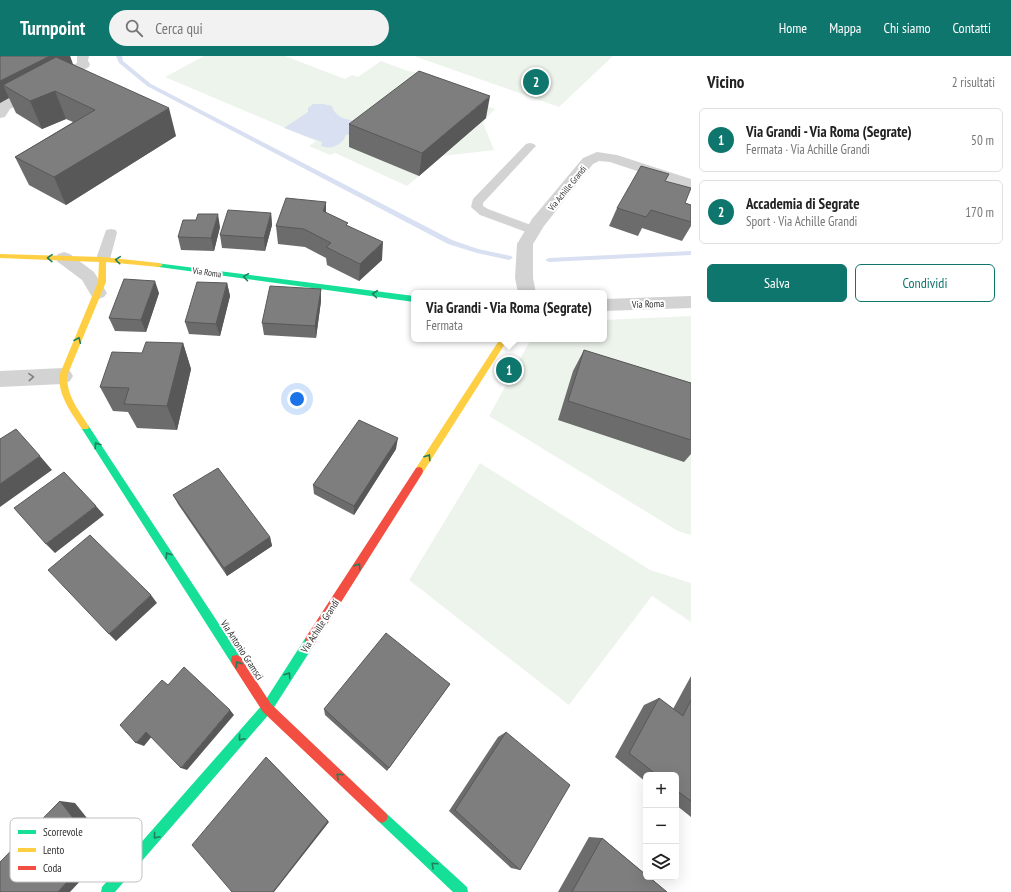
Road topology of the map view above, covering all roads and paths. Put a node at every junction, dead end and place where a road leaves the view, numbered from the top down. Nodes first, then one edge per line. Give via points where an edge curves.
1 (83, 56) edge
2 (0, 114) edge
3 (530, 146) dead end
4 (691, 184) edge
5 (534, 231) junction
6 (111, 233) dead end
7 (0, 256) edge
8 (64, 258) junction
9 (103, 259) junction
10 (526, 290) edge
11 (98, 293) junction
12 (411, 299) edge
13 (691, 302) edge
14 (607, 305) edge
15 (502, 342) edge
16 (63, 376) junction
17 (0, 379) edge
18 (267, 708) junction
19 (142, 852) edge
20 (116, 882) edge
21 (107, 892) edge
22 (462, 892) edge

1 - 2 street via 84,64 5,106
3 - 5 lane via 477,202 477,207
4 - 5 street, Via Achille Grandi via 612,158 597,156 588,161
5 - 10 street, Via Achille Grandi via 525,244 524,278
6 - 9 lane
8 -> 7 street, Via Roma
8 - 9 street, Via Roma
8 - 11 street via 88,276
9 - 11 street via 103,275
12 -> 9 street, Via Roma
16 -> 11 street
13 - 14 street, Via Roma
18 -> 15 street, Via Achille Grandi
17 -> 16 street
18 -> 16 street, Via Antonio Gramsci via 65,395 62,387
18 -> 19 street, Via Achille Grandi
22 -> 18 street, Via Antonio Gramsci
20 -> 21 street, Via Achille Grandi

